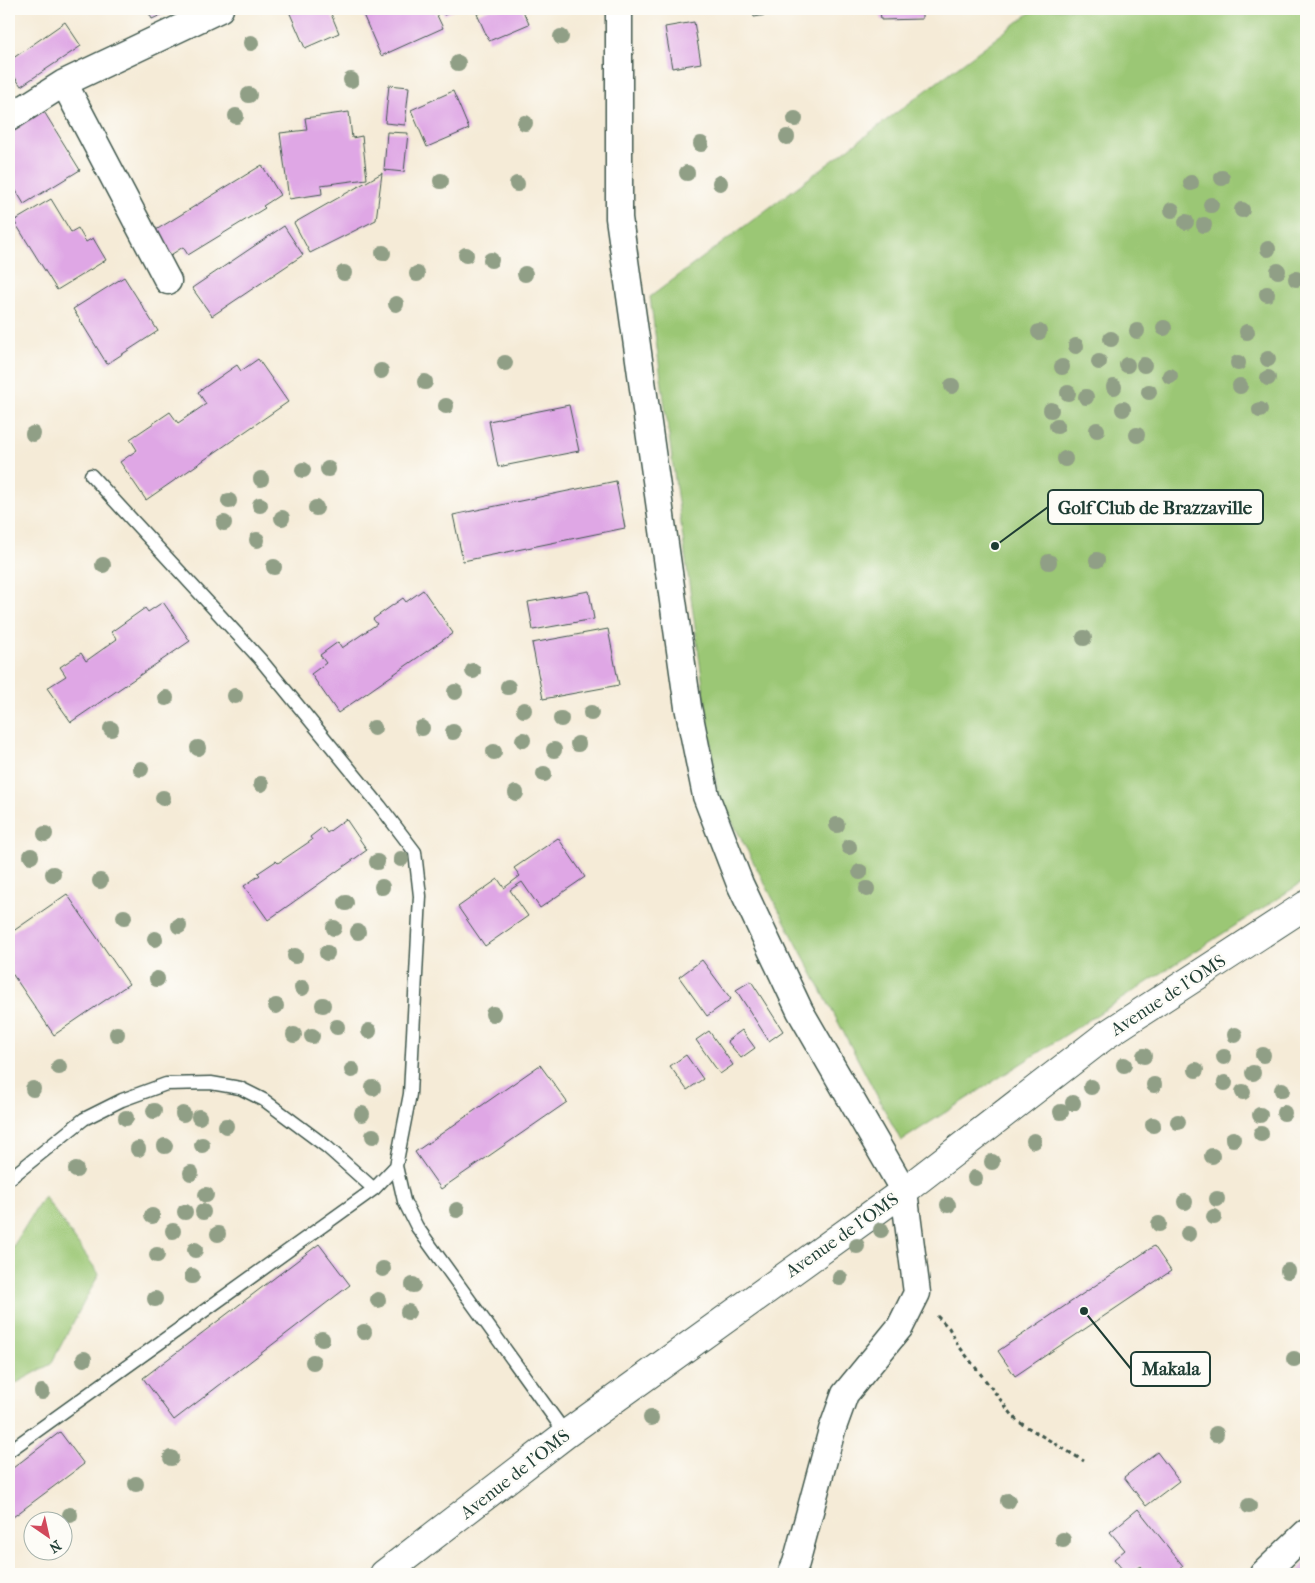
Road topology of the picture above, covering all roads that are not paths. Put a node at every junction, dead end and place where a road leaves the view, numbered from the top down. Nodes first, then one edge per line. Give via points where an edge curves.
1 (220, 9) edge
2 (619, 9) edge
3 (64, 83) junction
4 (9, 118) edge
5 (168, 281) dead end
6 (91, 475) dead end
7 (1306, 905) edge
8 (396, 1166) junction
9 (9, 1178) edge
10 (374, 1188) junction
11 (904, 1191) junction
12 (566, 1434) junction
13 (9, 1451) edge
14 (1306, 1533) edge
15 (384, 1574) edge
16 (791, 1574) edge
17 (1263, 1574) edge

1 - 3 street
2 - 11 street via 619,218 688,707 706,796 740,884 800,1011
3 - 4 street
3 - 5 street
6 - 8 lane via 260,660 415,852 420,896 410,1094
7 - 11 street, Avenue de l'OMS via 1106,1035
8 - 10 lane
8 - 12 lane via 404,1200 417,1227
9 - 10 lane via 84,1119 122,1100 166,1084 211,1083 240,1088 264,1100
10 - 13 lane
11 - 12 street, Avenue de l'OMS
11 - 16 street via 917,1293 900,1327 845,1394
12 - 15 street, Avenue de l'OMS
14 - 17 street

